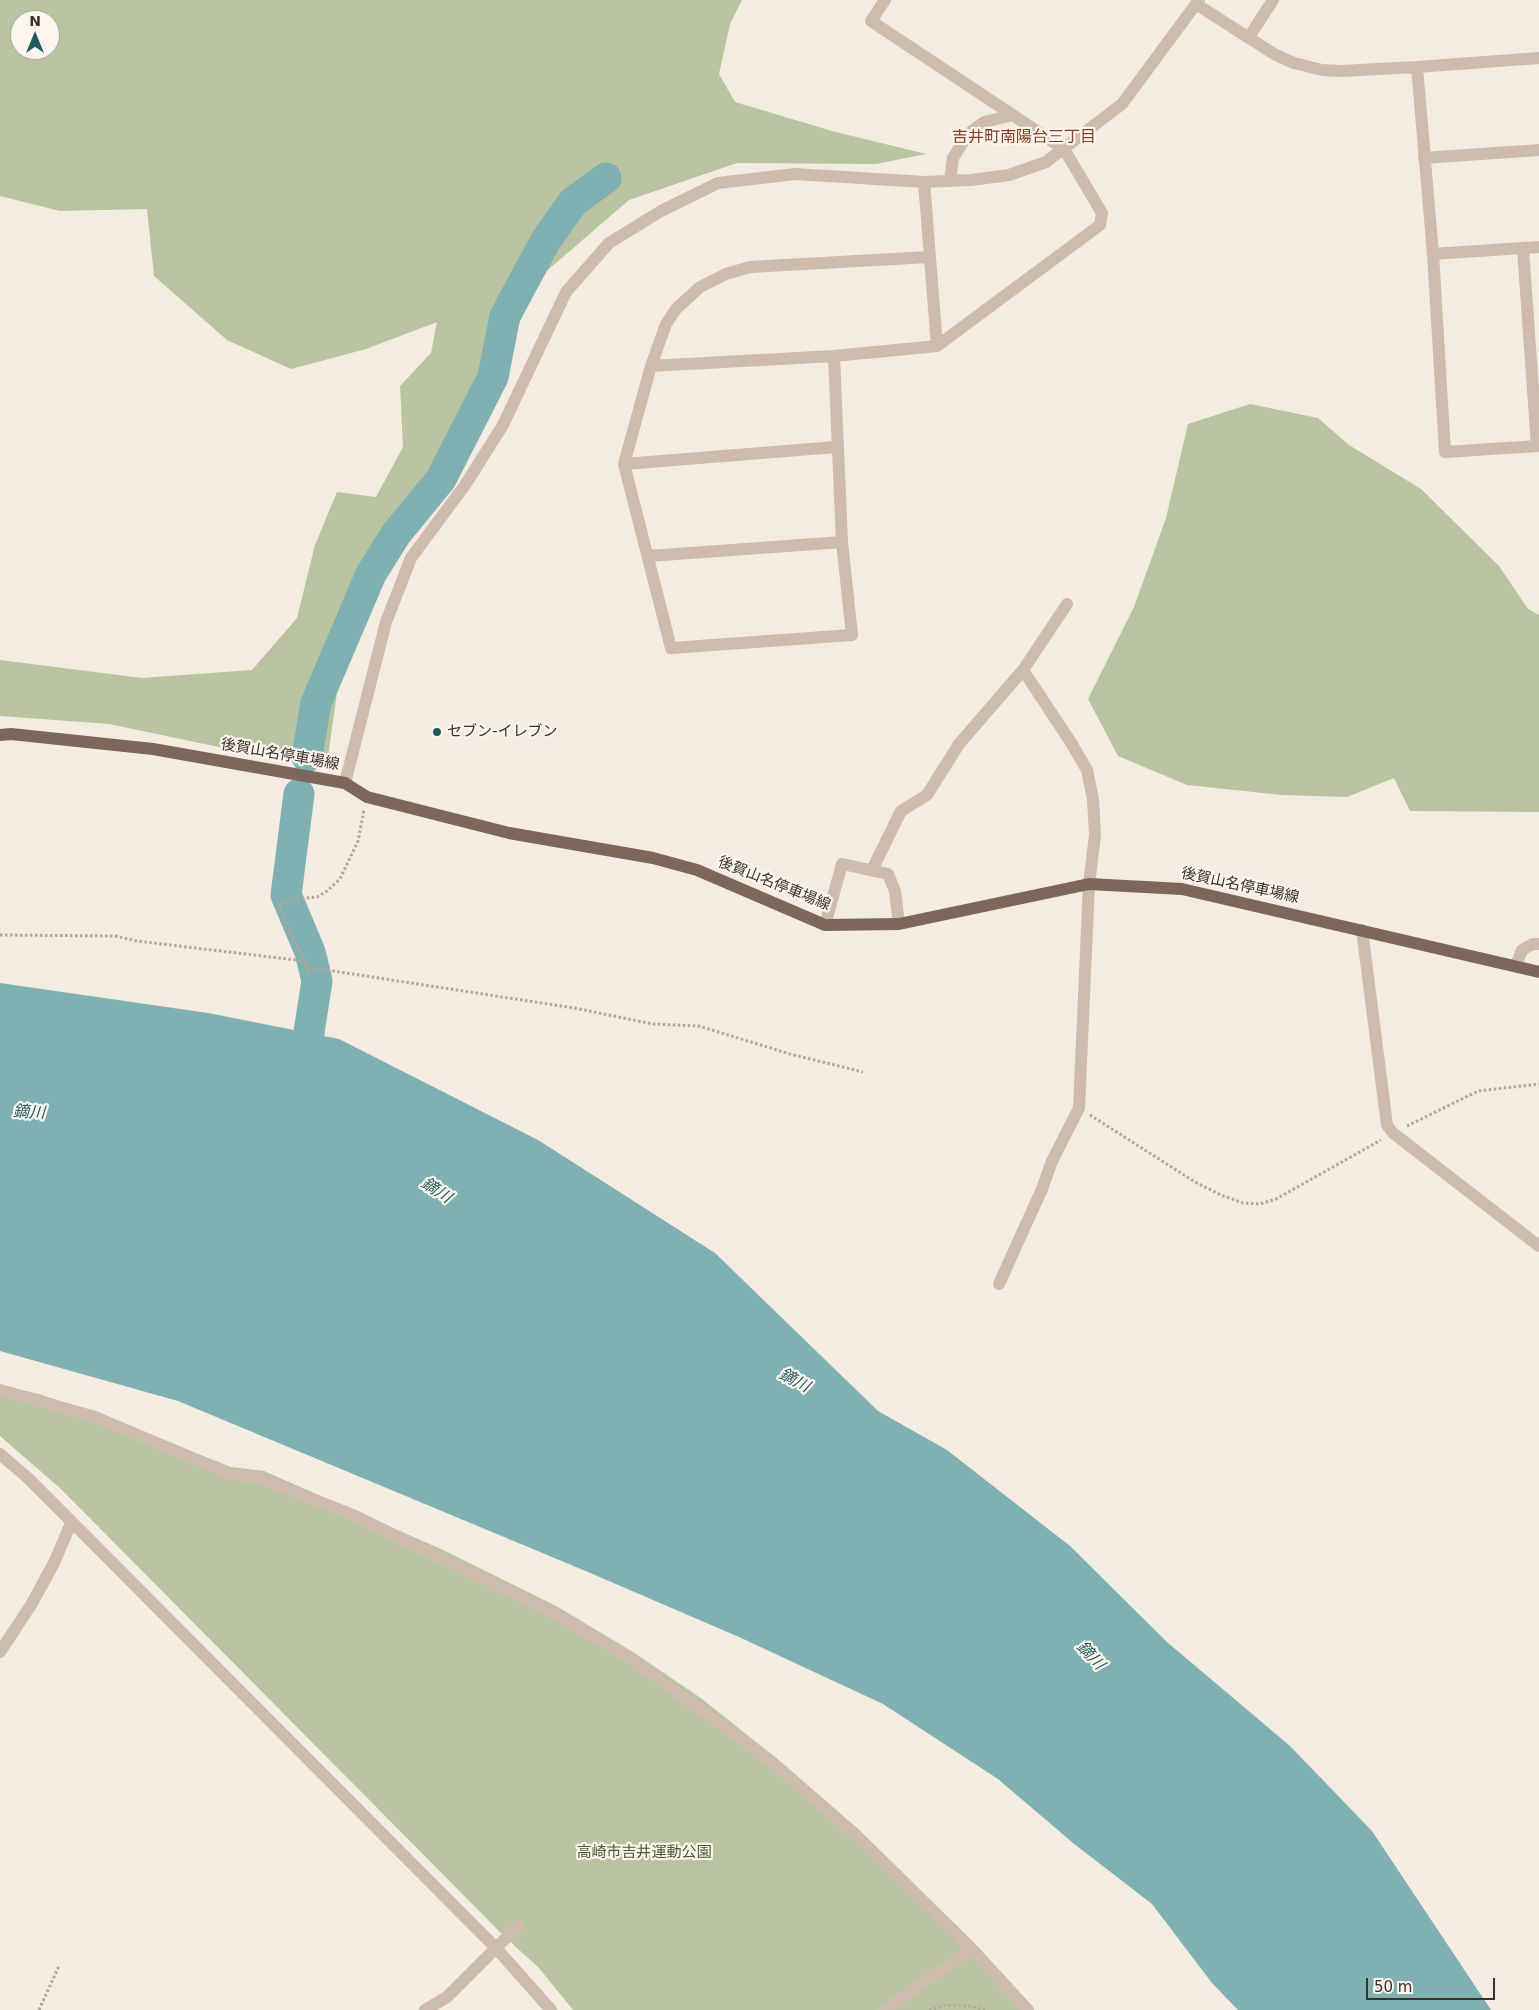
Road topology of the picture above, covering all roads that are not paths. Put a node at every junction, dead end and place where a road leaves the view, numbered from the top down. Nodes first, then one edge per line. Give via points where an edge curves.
1 (885, 0) edge
2 (1273, 0) edge
3 (1198, 2) edge
4 (1249, 37) junction
5 (1539, 58) edge
6 (1417, 67) junction
7 (1013, 115) junction
8 (1064, 149) junction
9 (1539, 150) edge
10 (1424, 158) junction
11 (950, 180) junction
12 (924, 182) junction
13 (1539, 248) edge
14 (1523, 249) junction
15 (1433, 254) junction
16 (929, 257) junction
17 (937, 346) junction
18 (834, 356) junction
19 (651, 366) junction
20 (836, 447) junction
21 (624, 464) junction
22 (842, 542) junction
23 (649, 556) junction
24 (1067, 604) dead end
25 (1023, 670) junction
26 (0, 735) edge
27 (345, 783) junction
28 (872, 870) junction
29 (1088, 884) junction
30 (899, 924) junction
31 (825, 925) junction
32 (1362, 930) junction
33 (1539, 944) edge
34 (1516, 965) junction
35 (1539, 972) edge
36 (1539, 1246) edge
37 (999, 1284) dead end
38 (0, 1390) edge
39 (0, 1454) edge
40 (71, 1523) junction
41 (0, 1652) edge
42 (518, 1926) dead end
43 (496, 1948) junction
44 (972, 1949) junction
45 (425, 2010) edge
46 (551, 2010) edge
47 (884, 2010) edge
48 (1028, 2010) edge

1 - 7 street via 871,21
2 - 4 street
3 - 4 street
3 - 8 street via 1122,104
4 - 6 street via 1274,54 1322,70
5 - 6 street
6 - 10 street
7 - 8 street
7 - 11 street via 984,122 968,134 953,158
8 - 11 street via 1046,162 1009,174
8 - 17 street via 1102,214 1100,225
9 - 10 street
10 - 15 street
11 - 12 street
12 - 16 street
12 - 27 street via 795,174 718,183 608,243 566,292 503,425 465,485 411,558 386,622
13 - 14 street
14 - 15 street
14 - 15 street via 1537,446 1445,452
16 - 17 street
16 - 19 street via 750,267 726,274 700,288 676,309 666,324
17 - 18 street
18 - 19 street
18 - 20 street
19 - 21 street
20 - 21 street
20 - 22 street
21 - 23 street
22 - 23 street
22 - 23 street via 852,635 671,648
24 - 25 street
25 - 28 street via 959,744 927,794 901,811
25 - 29 street via 1087,770 1093,798 1095,835
26 - 27 main road, 後賀山名停車場線 via 153,749
27 - 31 main road, 後賀山名停車場線 via 367,797 509,833 653,858 696,870
28 - 30 street via 888,874 895,890
28 - 31 street via 842,864
29 - 30 main road, 後賀山名停車場線
29 - 32 main road, 後賀山名停車場線 via 1182,888
29 - 37 street via 1079,1108 1052,1161
30 - 31 main road, 後賀山名停車場線
32 - 34 main road, 後賀山名停車場線
32 - 36 street via 1387,1125 1393,1133
33 - 34 street via 1522,950
34 - 35 main road, 後賀山名停車場線
38 - 44 street via 95,1417 230,1474 260,1478 354,1515 555,1614 629,1657 772,1762 856,1835
39 - 40 street
40 - 41 street via 31,1605
40 - 43 street
42 - 43 street
43 - 45 street via 447,1997
43 - 46 street
44 - 47 street
44 - 48 street

